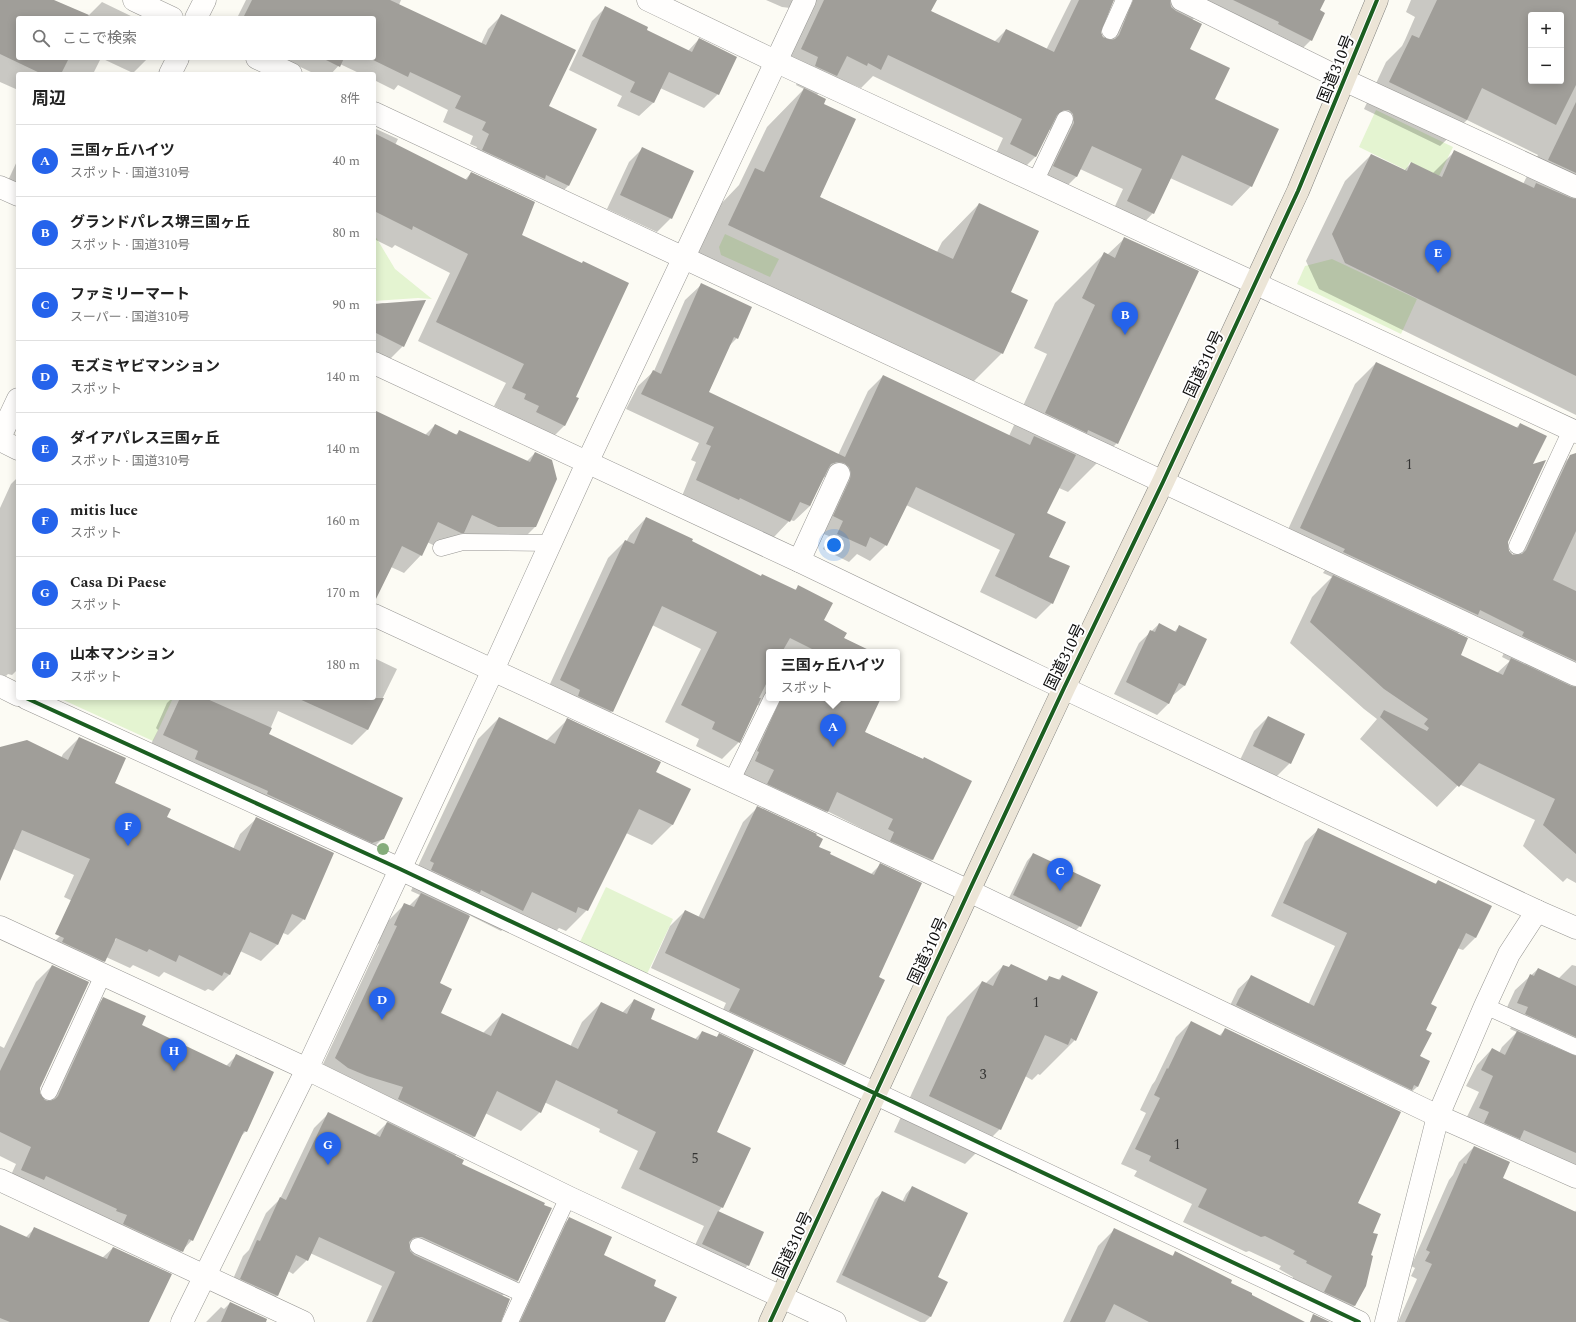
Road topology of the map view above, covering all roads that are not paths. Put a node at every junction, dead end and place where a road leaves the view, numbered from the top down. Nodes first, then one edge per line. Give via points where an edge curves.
1 (134, 0) edge
2 (204, 0) edge
3 (648, 0) edge
4 (805, 0) edge
5 (1124, 0) edge
6 (1182, 0) edge
7 (1377, 0) edge
8 (168, 16) edge
9 (197, 16) edge
10 (1110, 31) dead end
11 (177, 60) edge
12 (261, 60) edge
13 (777, 62) junction
14 (171, 72) edge
15 (287, 72) edge
16 (1344, 80) junction
17 (376, 114) edge
18 (1064, 119) dead end
19 (1035, 182) junction
20 (0, 187) edge
21 (1576, 187) edge
22 (16, 194) edge
23 (683, 258) junction
24 (1255, 284) junction
25 (376, 364) edge
26 (16, 403) edge
27 (1574, 431) edge
28 (0, 437) edge
29 (0, 440) edge
30 (16, 448) edge
31 (587, 463) junction
32 (839, 474) dead end
33 (1163, 482) junction
34 (551, 543) junction
35 (1517, 546) dead end
36 (441, 548) dead end
37 (799, 561) junction
38 (376, 616) edge
39 (493, 670) junction
40 (1576, 674) edge
41 (0, 686) edge
42 (1064, 688) junction
43 (16, 693) edge
44 (30, 700) edge
45 (771, 701) edge
46 (732, 780) junction
47 (400, 869) junction
48 (969, 891) junction
49 (1537, 911) junction
50 (0, 928) edge
51 (1576, 928) edge
52 (103, 975) junction
53 (1485, 1006) junction
54 (1576, 1047) edge
55 (307, 1069) junction
56 (49, 1092) dead end
57 (875, 1094) junction
58 (1438, 1116) junction
59 (1576, 1177) edge
60 (0, 1180) edge
61 (568, 1197) junction
62 (418, 1246) dead end
63 (204, 1276) junction
64 (522, 1294) junction
65 (782, 1297) junction
66 (182, 1322) edge
67 (303, 1322) edge
68 (510, 1322) edge
69 (770, 1322) edge
70 (835, 1322) edge
71 (1359, 1322) edge
72 (1386, 1322) edge

1 - 8 street
2 - 9 street
3 - 13 street
4 - 13 street
5 - 10 lane
6 - 16 street
7 - 16 highway, 国道310号
11 - 14 street
12 - 15 street
13 - 19 street
13 - 23 street
16 - 21 street
16 - 24 highway, 国道310号 via 1298,191
17 - 23 street
18 - 19 lane
19 - 24 street
20 - 22 street
23 - 31 street
23 - 33 street
24 - 27 street
24 - 33 highway, 国道310号
25 - 31 street
26 - 28 street
27 - 35 lane
29 - 30 street
31 - 34 street
31 - 37 street
32 - 37 street
33 - 40 street
33 - 42 highway, 国道310号
34 - 36 lane via 463,542
34 - 39 street
37 - 42 street
38 - 39 street
39 - 46 street
39 - 47 street
41 - 43 street
42 - 48 highway, 国道310号
42 - 49 street
44 - 47 street
45 - 46 lane
46 - 48 street
47 - 55 street
47 - 57 street
48 - 57 highway, 国道310号
48 - 58 street
49 - 51 street
49 - 53 street via 1509,954
50 - 52 street
52 - 55 street
52 - 56 lane
53 - 54 lane
53 - 58 street
55 - 61 street
55 - 63 street
57 - 65 highway, 国道310号
57 - 71 street
58 - 59 street
58 - 72 street
60 - 63 street
61 - 64 lane
61 - 65 street
62 - 64 lane
63 - 66 street
63 - 67 street
64 - 68 lane
65 - 69 highway, 国道310号
65 - 70 street

